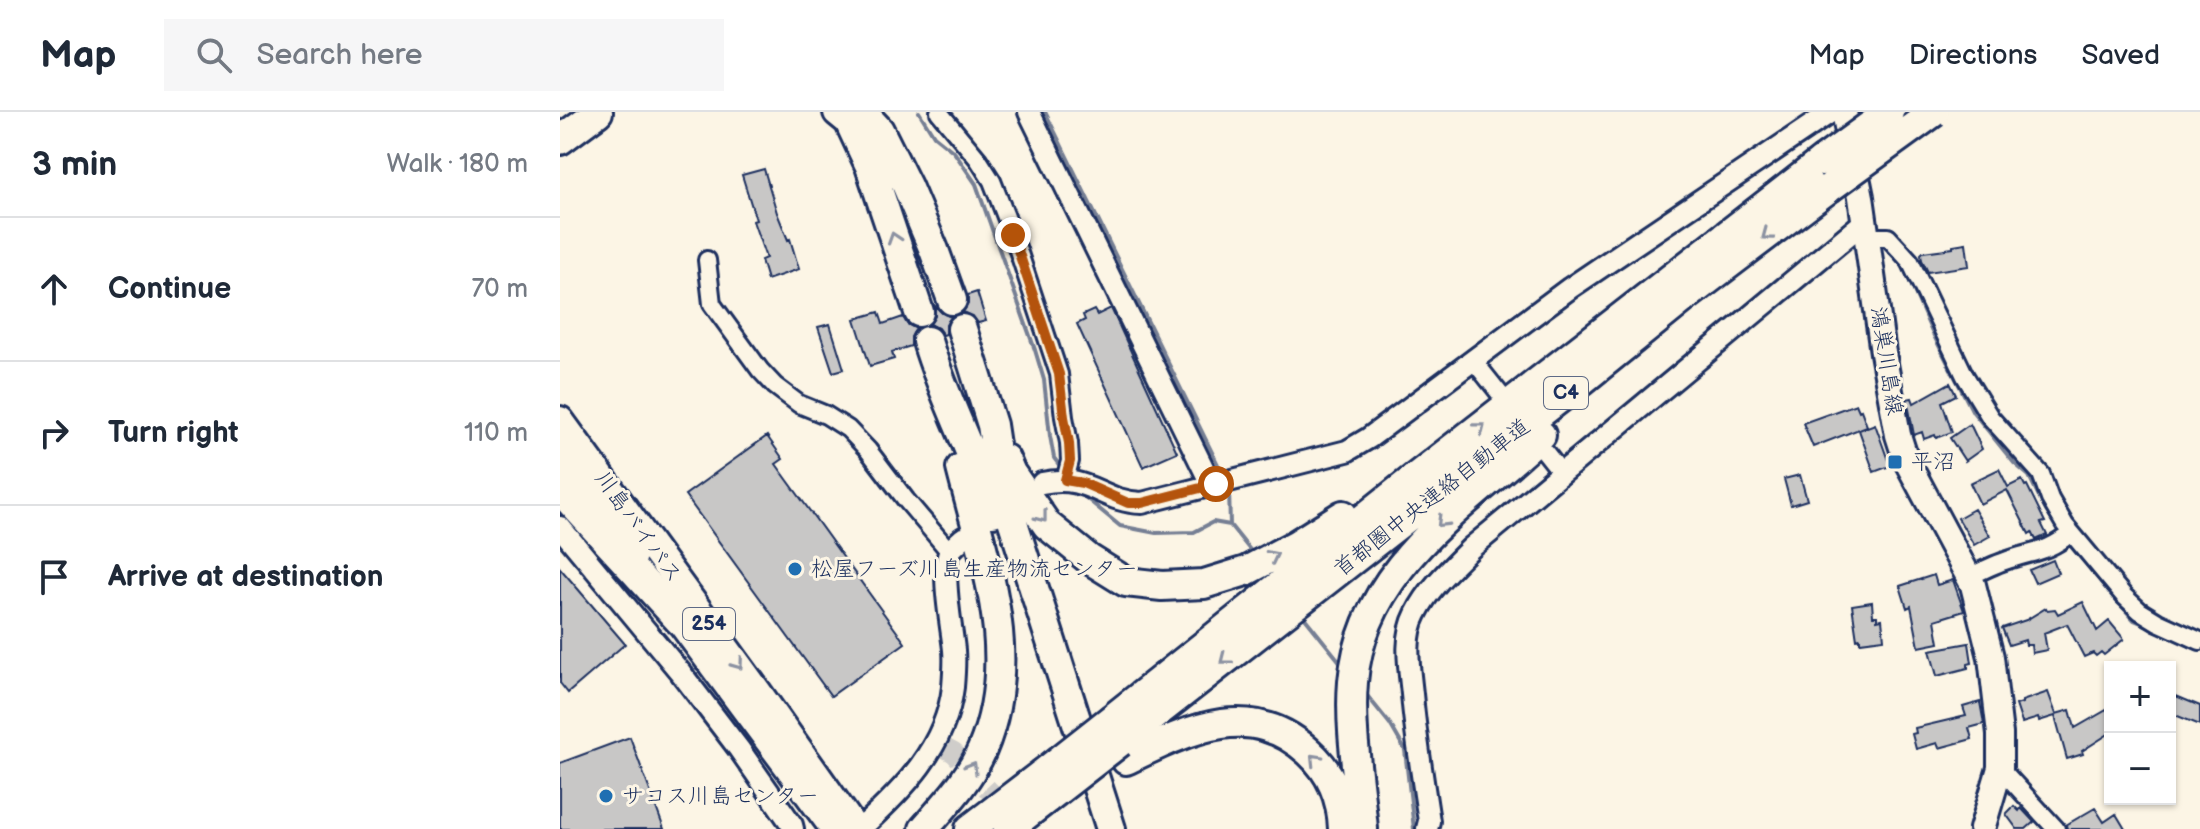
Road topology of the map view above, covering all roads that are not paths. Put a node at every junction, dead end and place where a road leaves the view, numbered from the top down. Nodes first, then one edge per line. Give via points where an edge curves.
1 (598, 112) edge
2 (838, 112) edge
3 (862, 112) edge
4 (939, 112) edge
5 (1029, 112) edge
6 (1831, 112) edge
7 (1844, 112) edge
8 (1889, 112) edge
9 (1934, 112) edge
10 (560, 140) edge
11 (1826, 174) junction
12 (1866, 229) junction
13 (707, 260) dead end
14 (952, 300) dead end
15 (919, 312) dead end
16 (962, 329) dead end
17 (927, 341) dead end
18 (1473, 360) junction
19 (938, 377) junction
20 (560, 420) edge
21 (1523, 424) junction
22 (992, 425) junction
23 (560, 453) edge
24 (1561, 472) junction
25 (1071, 481) junction
26 (1042, 483) dead end
27 (1222, 483) junction
28 (1403, 487) junction
29 (560, 490) edge
30 (560, 527) edge
31 (2067, 536) junction
32 (956, 545) joint
33 (1969, 577) junction
34 (1287, 596) junction
35 (679, 620) junction
36 (2200, 641) edge
37 (1120, 740) junction
38 (2000, 768) junction
39 (1048, 794) junction
40 (793, 829) edge
41 (834, 829) edge
42 (858, 829) edge
43 (924, 829) edge
44 (970, 829) edge
45 (1008, 829) edge
46 (1030, 829) edge
47 (1093, 829) edge
48 (1111, 829) edge
49 (1343, 829) edge
50 (1363, 829) edge
51 (1427, 829) edge
52 (1982, 829) edge
53 (2056, 829) edge

1 - 10 highway
15 -> 2 highway via 870,166 849,121
3 - 14 highway via 879,130 907,186
4 - 25 street via 992,181 1018,249 1059,374
5 - 27 street
6 - 18 street
7 - 12 main road, 鴻巣川島線
8 - 11 highway, 首都圏中央連絡自動車道 / C4, bridge
9 - 11 highway, 首都圏中央連絡自動車道 / C4, bridge
11 - 21 highway, 首都圏中央連絡自動車道 / C4
11 -> 21 highway, 首都圏中央連絡自動車道 / C4 via 1684,298
12 - 24 street
12 - 31 street via 1888,237 1910,261 1965,376 1990,417 2041,474
12 - 33 main road, 鴻巣川島線 via 1898,435 1906,460
13 - 32 street via 712,304 760,370 799,404 848,429 906,500
16 - 22 highway
17 - 19 highway
18 - 21 street
18 - 27 street via 1347,451
43 -> 19 highway via 981,752 993,719 1000,642 996,605
19 - 47 highway via 987,492
20 -> 42 highway, 川島バイパス / 254
21 - 24 street
28 -> 21 highway, 首都圏中央連絡自動車道 / C4
21 - 34 highway, 首都圏中央連絡自動車道 / C4
21 -> 50 highway via 1458,505 1407,557 1373,606 1354,674
22 -> 28 highway via 1011,473 1047,525 1126,582 1204,584 1246,571 1377,493
22 - 48 highway via 1001,485
23 - 35 highway, 川島バイパス / 254
24 - 51 street via 1447,571 1415,615 1408,654
25 - 26 street
25 - 27 street via 1128,503
28 - 34 highway, 首都圏中央連絡自動車道 / C4
29 - 35 highway
30 - 40 street via 681,673
31 - 33 street via 2043,551
31 - 36 street via 2140,611
32 - 42 street via 947,579 953,690 939,745 889,803
33 - 38 main road, 鴻巣川島線 via 1991,657
34 - 37 highway, 首都圏中央連絡自動車道 / C4
35 - 41 highway, 川島バイパス / 254
37 - 39 highway
37 - 39 highway, 首都圏中央連絡自動車道 / C4, bridge
49 -> 37 highway via 1334,785 1322,764 1296,741 1260,724 1234,722
38 - 52 main road, 鴻巣川島線
38 - 53 street
39 - 44 highway, 首都圏中央連絡自動車道 / C4
39 - 45 highway, 首都圏中央連絡自動車道 / C4
39 - 46 highway, C4

